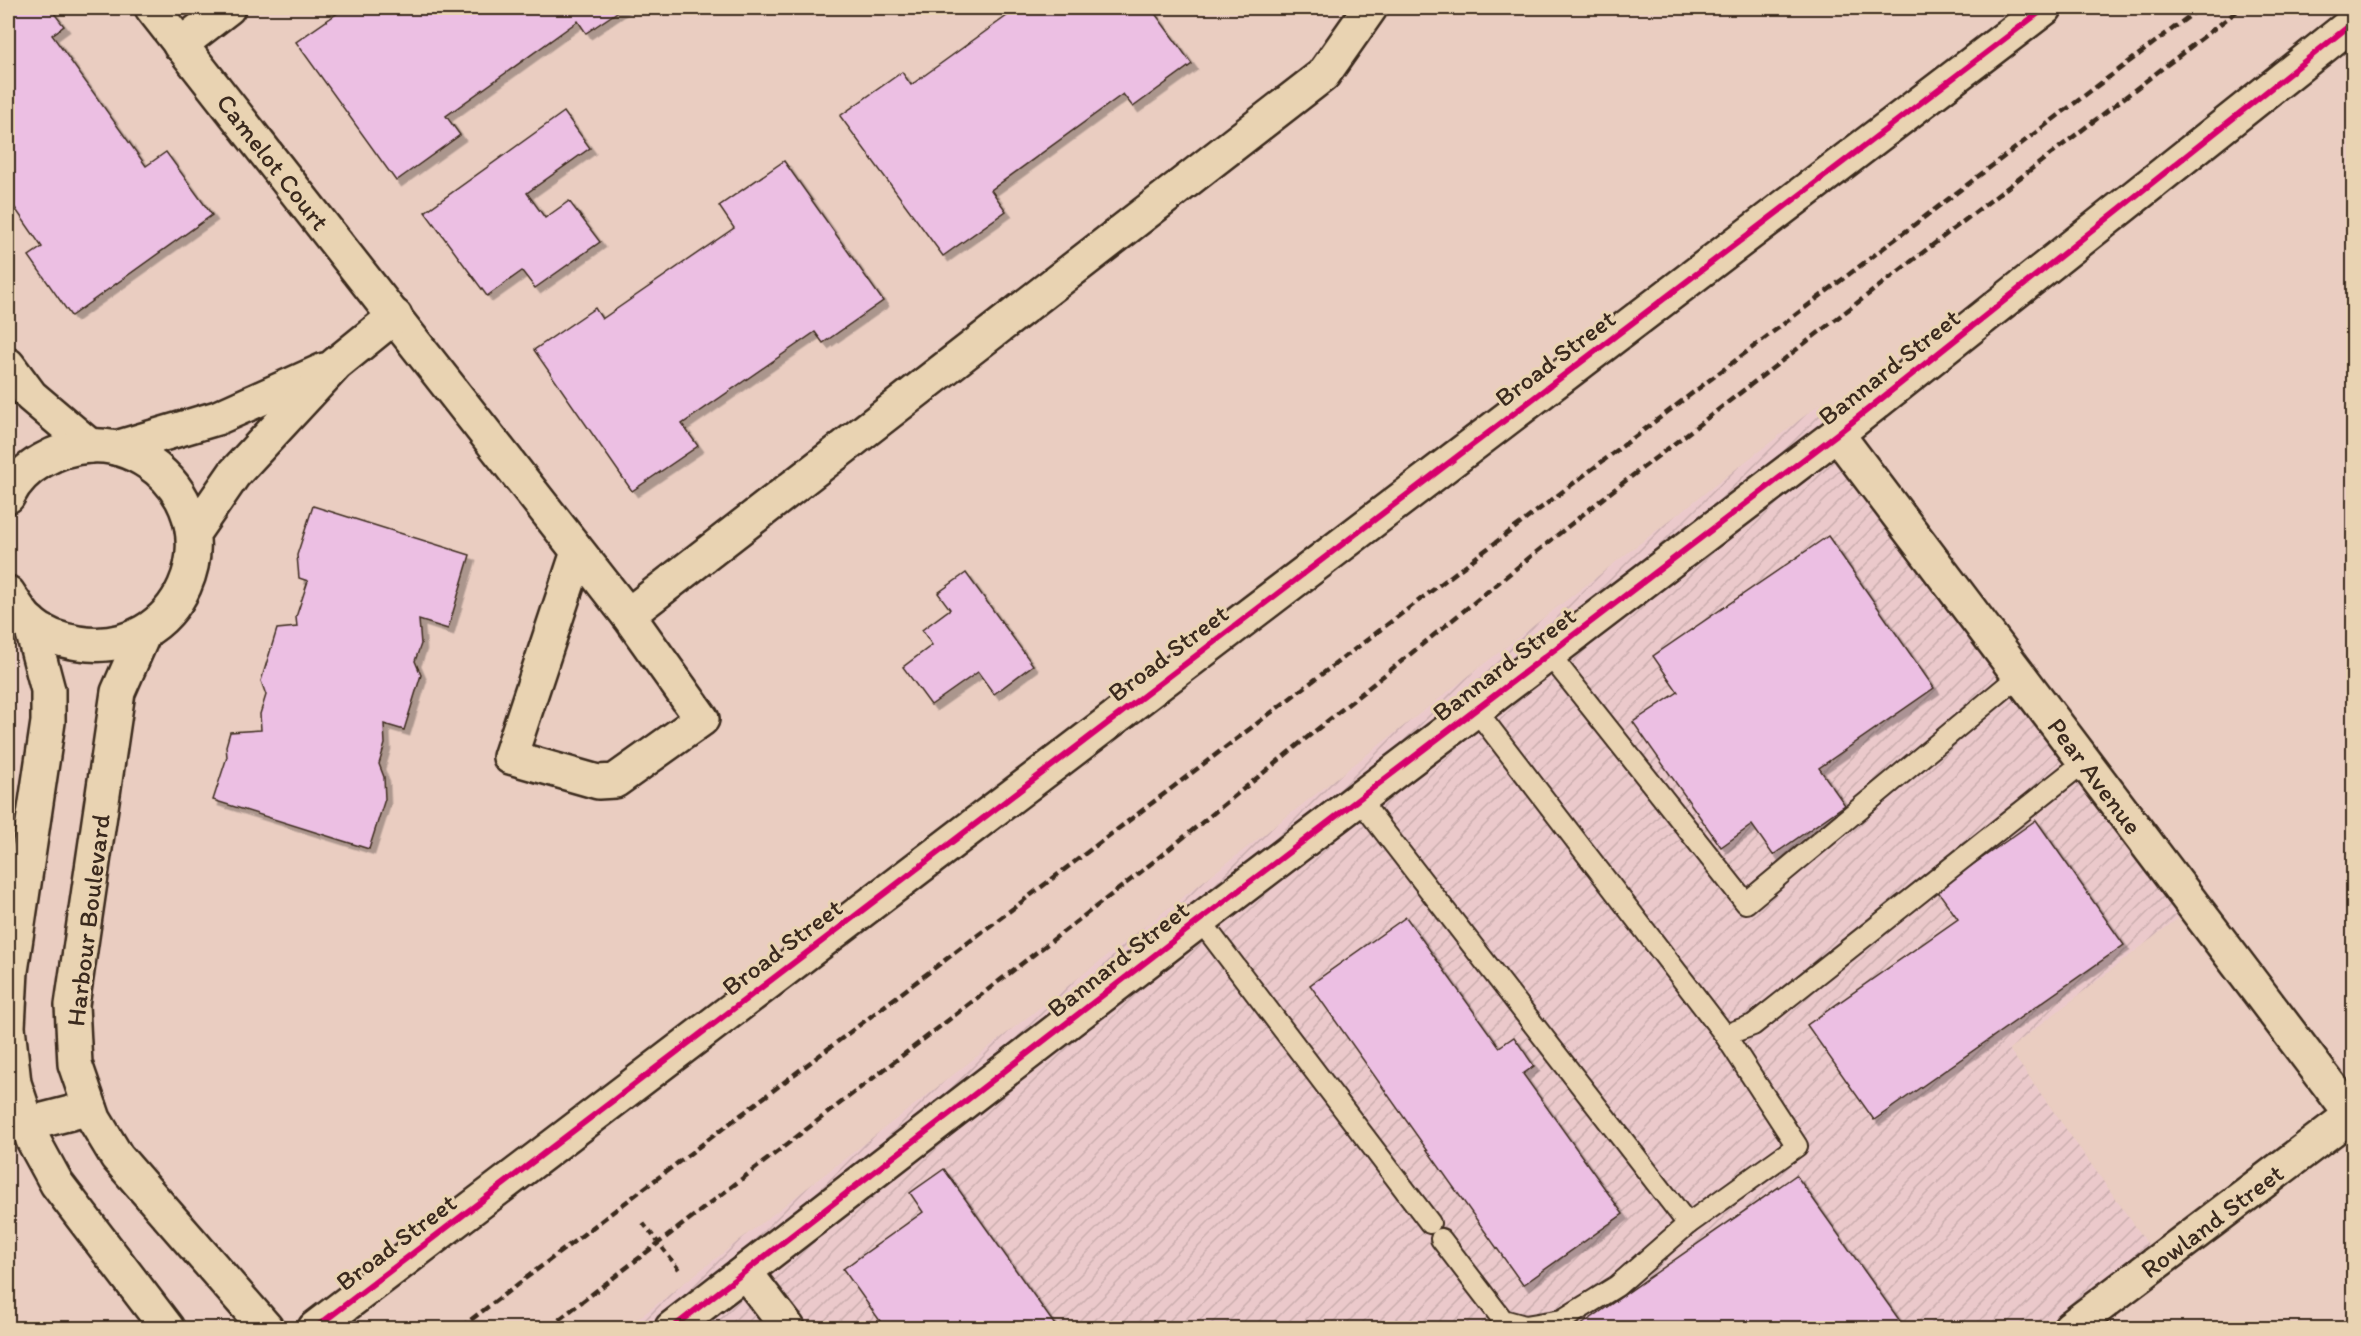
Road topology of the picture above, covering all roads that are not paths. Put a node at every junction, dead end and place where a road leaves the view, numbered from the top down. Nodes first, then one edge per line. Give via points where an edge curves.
1 (152, 8) edge
2 (228, 8) edge
3 (1370, 8) edge
4 (2045, 8) edge
5 (2354, 22) edge
6 (180, 45) junction
7 (395, 316) junction
8 (336, 364) junction
9 (8, 365) edge
10 (1837, 434) junction
11 (103, 447) junction
12 (8, 496) edge
13 (194, 532) junction
14 (578, 552) junction
15 (8, 593) edge
16 (628, 615) junction
17 (30, 622) junction
18 (144, 633) junction
19 (1549, 654) junction
20 (2019, 676) junction
21 (1476, 710) junction
22 (2084, 762) junction
23 (1359, 799) junction
24 (1200, 920) junction
25 (1725, 1035) junction
26 (90, 1108) junction
27 (2353, 1115) edge
28 (28, 1124) junction
29 (1688, 1224) junction
30 (745, 1272) junction
31 (167, 1329) edge
32 (266, 1329) edge
33 (315, 1329) edge
34 (672, 1329) edge
35 (788, 1329) edge
36 (2070, 1329) edge

1 - 6 street, Camelot Court
2 - 6 street
3 - 16 street via 1323,75
4 - 33 street, Broad Street
5 - 10 street, Bannard Street
6 - 7 street, Camelot Court
7 - 8 street
7 - 14 street, Camelot Court
8 - 11 street via 217,418 155,438
8 - 13 street via 234,474
9 - 11 street, Harbour Boulevard via 31,396
10 - 19 street, Bannard Street
10 - 20 street, Pear Avenue
11 - 12 street via 69,449 46,458 22,476
11 - 13 street, Harbour Boulevard via 142,458 172,483
13 - 18 street, Harbour Boulevard via 194,560 176,604
14 - 16 street, Camelot Court
14 - 16 street, Camelot Court via 510,757 598,782 615,781 702,719
15 - 17 street, Harbour Boulevard
17 - 18 street, Harbour Boulevard via 62,640 96,646 126,641
17 - 28 street, Harbour Boulevard via 48,690 48,722 11,971 8,1027 14,1083
18 - 26 street, Harbour Boulevard via 118,692 72,1005 75,1064
19 - 20 lane via 1746,903
19 - 21 street, Bannard Street
20 - 22 street, Pear Avenue
21 - 23 street, Bannard Street
21 - 25 lane
22 - 25 lane via 1753,1025
22 - 27 street, Pear Avenue
23 - 24 street, Bannard Street
23 - 29 lane
24 - 29 lane via 1503,1320 1525,1326 1562,1320 1617,1286
24 - 30 street, Bannard Street
25 - 29 lane via 1797,1146
26 - 28 street
26 - 32 street, Harbour Boulevard via 117,1158
27 - 36 street, Rowland Street
28 - 31 street, Harbour Boulevard via 57,1185
30 - 34 street, Bannard Street
30 - 35 street

